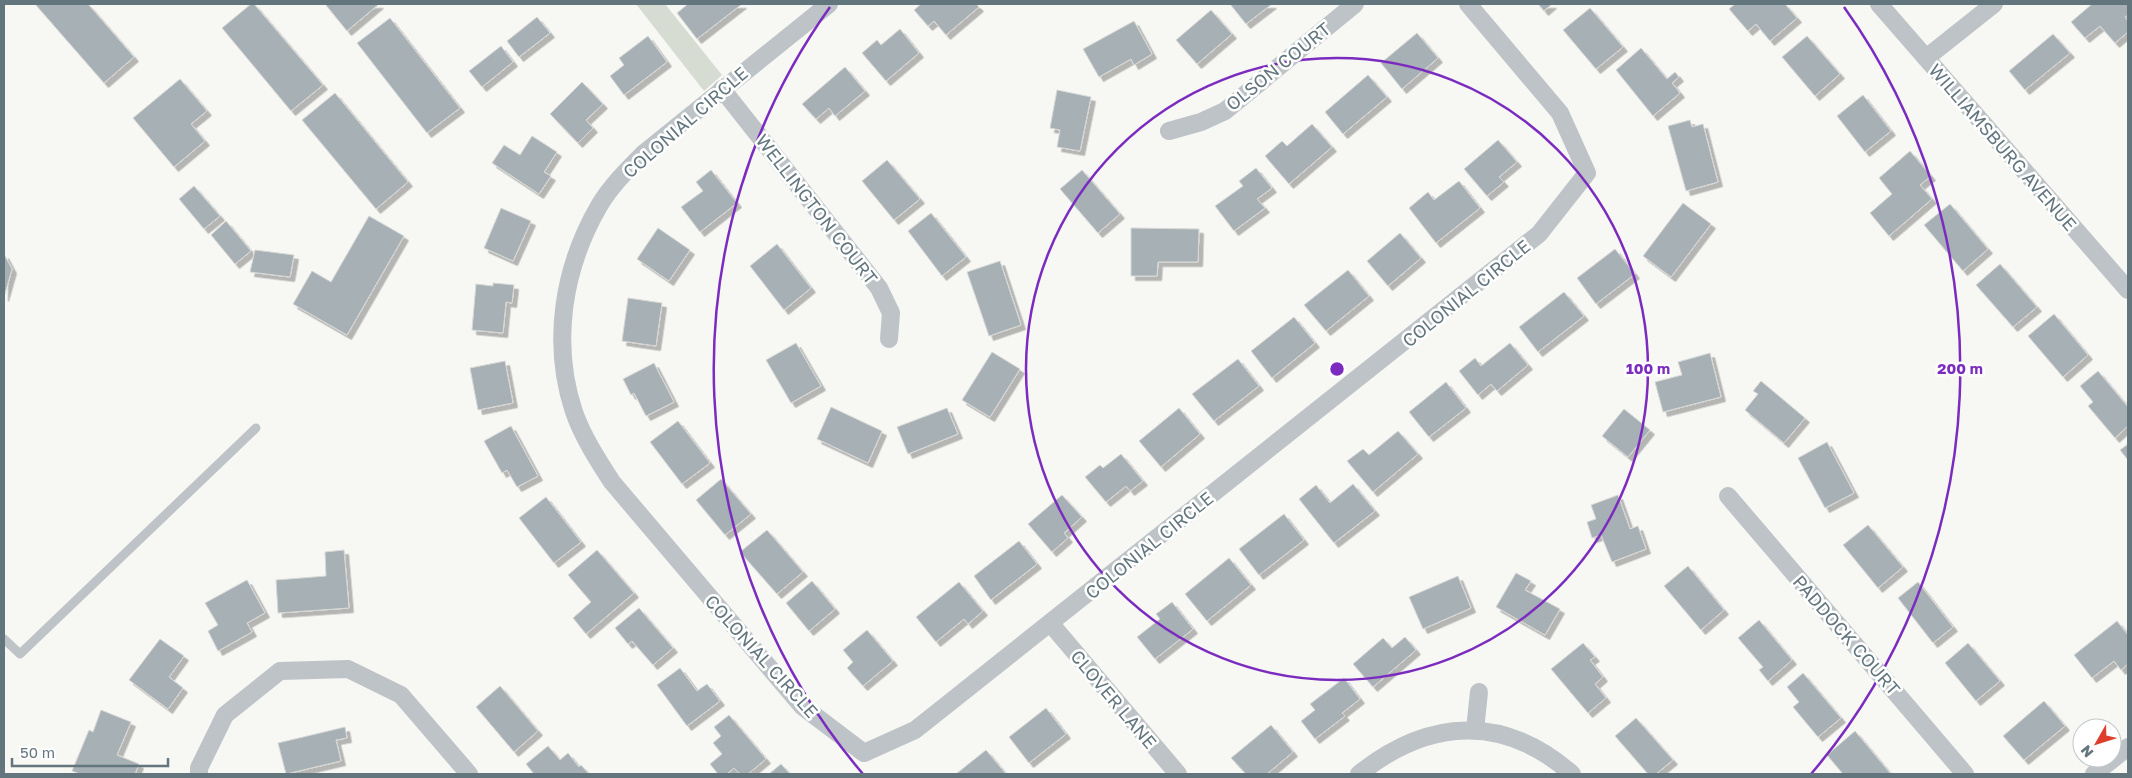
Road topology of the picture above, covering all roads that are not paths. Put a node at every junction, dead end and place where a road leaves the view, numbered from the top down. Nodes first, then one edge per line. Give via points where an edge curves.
1 (829, 4) edge
2 (1355, 4) edge
3 (1468, 4) edge
4 (1879, 4) edge
5 (1994, 4) edge
6 (1926, 58) junction
7 (722, 89) junction
8 (1169, 131) dead end
9 (2128, 290) edge
10 (889, 339) dead end
11 (256, 428) dead end
12 (1728, 496) dead end
13 (1051, 624) junction
14 (4, 638) edge
15 (1479, 692) dead end
16 (1475, 730) junction
17 (2128, 747) edge
18 (199, 774) edge
19 (469, 774) edge
20 (1178, 774) edge
21 (1359, 774) edge
22 (1572, 774) edge
23 (1965, 774) edge
24 (2094, 774) edge

1 - 7 street, COLONIAL CIRCLE
2 - 8 street, OLSON COURT via 1225,111
3 - 13 street, COLONIAL CIRCLE via 1560,113 1587,173 1539,234
4 - 6 street, WILLIAMSBURG AVENUE
5 - 6 street
6 - 9 street, WILLIAMSBURG AVENUE
7 - 10 street, WELLINGTON COURT via 879,288 891,314
7 - 13 street, COLONIAL CIRCLE via 620,177 600,205 583,238 570,273 563,308 562,343 570,396 587,443 612,482 802,706 864,753 915,730
11 - 14 lane via 20,654
12 - 23 street, PADDOCK COURT
13 - 20 street, CLOVER LANE
15 - 16 street
16 - 21 street via 1429,735 1398,748
16 - 22 street via 1502,734 1531,744
17 - 24 street
18 - 19 street via 225,715 280,671 348,669 401,695

